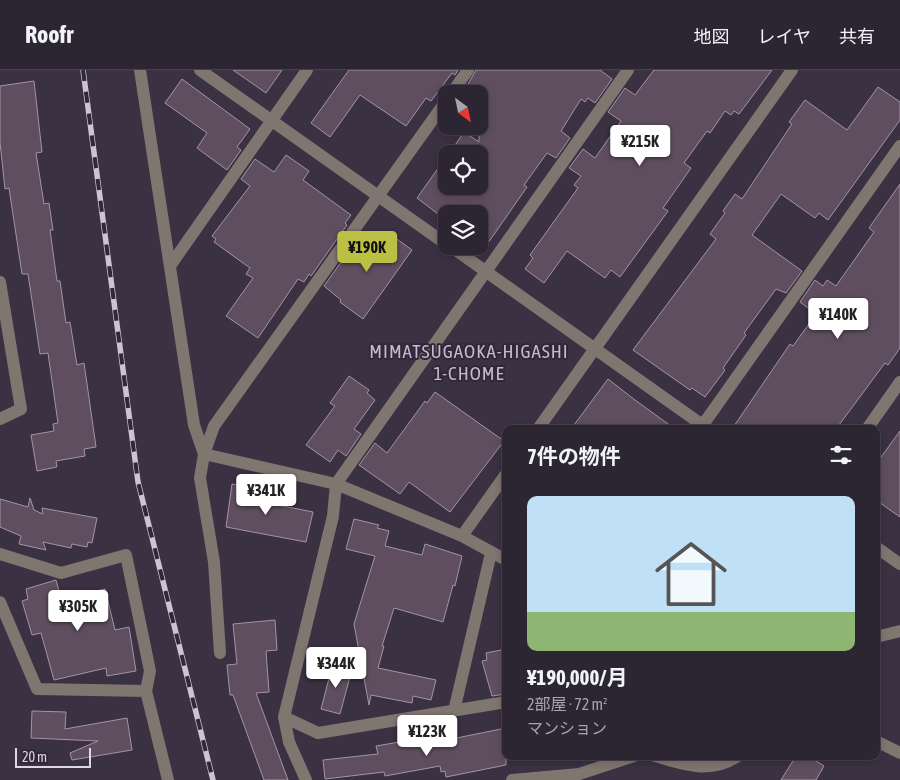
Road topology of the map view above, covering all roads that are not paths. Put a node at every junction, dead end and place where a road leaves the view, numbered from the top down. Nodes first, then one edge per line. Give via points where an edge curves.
1 (140, 70) edge
2 (200, 70) edge
3 (307, 70) edge
4 (468, 70) edge
5 (628, 70) edge
6 (792, 70) edge
7 (457, 85) edge
8 (438, 113) edge
9 (272, 120) junction
10 (900, 146) edge
11 (380, 196) junction
12 (438, 238) edge
13 (462, 255) edge
14 (170, 266) junction
15 (485, 272) junction
16 (0, 282) edge
17 (595, 349) junction
18 (900, 382) edge
19 (0, 419) edge
20 (541, 425) edge
21 (701, 425) edge
22 (705, 425) edge
23 (870, 425) edge
24 (204, 454) junction
25 (502, 480) edge
26 (336, 484) junction
27 (462, 536) junction
28 (880, 550) edge
29 (491, 553) junction
30 (0, 554) edge
31 (502, 558) edge
32 (900, 564) edge
33 (0, 602) edge
34 (900, 631) edge
35 (880, 636) edge
36 (220, 653) dead end
37 (146, 692) junction
38 (502, 703) edge
39 (454, 711) junction
40 (284, 717) junction
41 (880, 743) edge
42 (900, 753) edge
43 (622, 760) edge
44 (668, 760) edge
45 (732, 760) edge
46 (168, 780) edge
47 (306, 780) edge
48 (512, 780) edge

1 - 14 street
2 - 9 street
3 - 9 street
4 - 7 street
5 - 15 street
6 - 17 street
8 - 11 street
9 - 11 street
9 - 14 street
10 - 22 street
11 - 12 street
11 - 24 street via 214,426
13 - 15 street
14 - 24 street via 194,426
15 - 17 street
15 - 26 street
16 - 19 street via 21,409
17 - 20 street
17 - 21 street
18 - 23 street
24 - 26 street
24 - 36 street via 200,478 214,562
25 - 27 street
26 - 27 street
26 - 40 street via 334,516
27 - 29 street
28 - 32 street
29 - 31 street
29 - 39 street
30 - 37 street via 61,574 126,554 150,671
33 - 37 street via 37,689
34 - 35 street
37 - 46 street
38 - 39 street
39 - 40 street via 318,733
40 - 47 street via 289,742
41 - 42 street
43 - 48 street via 579,774
44 - 45 street via 692,767 726,764

